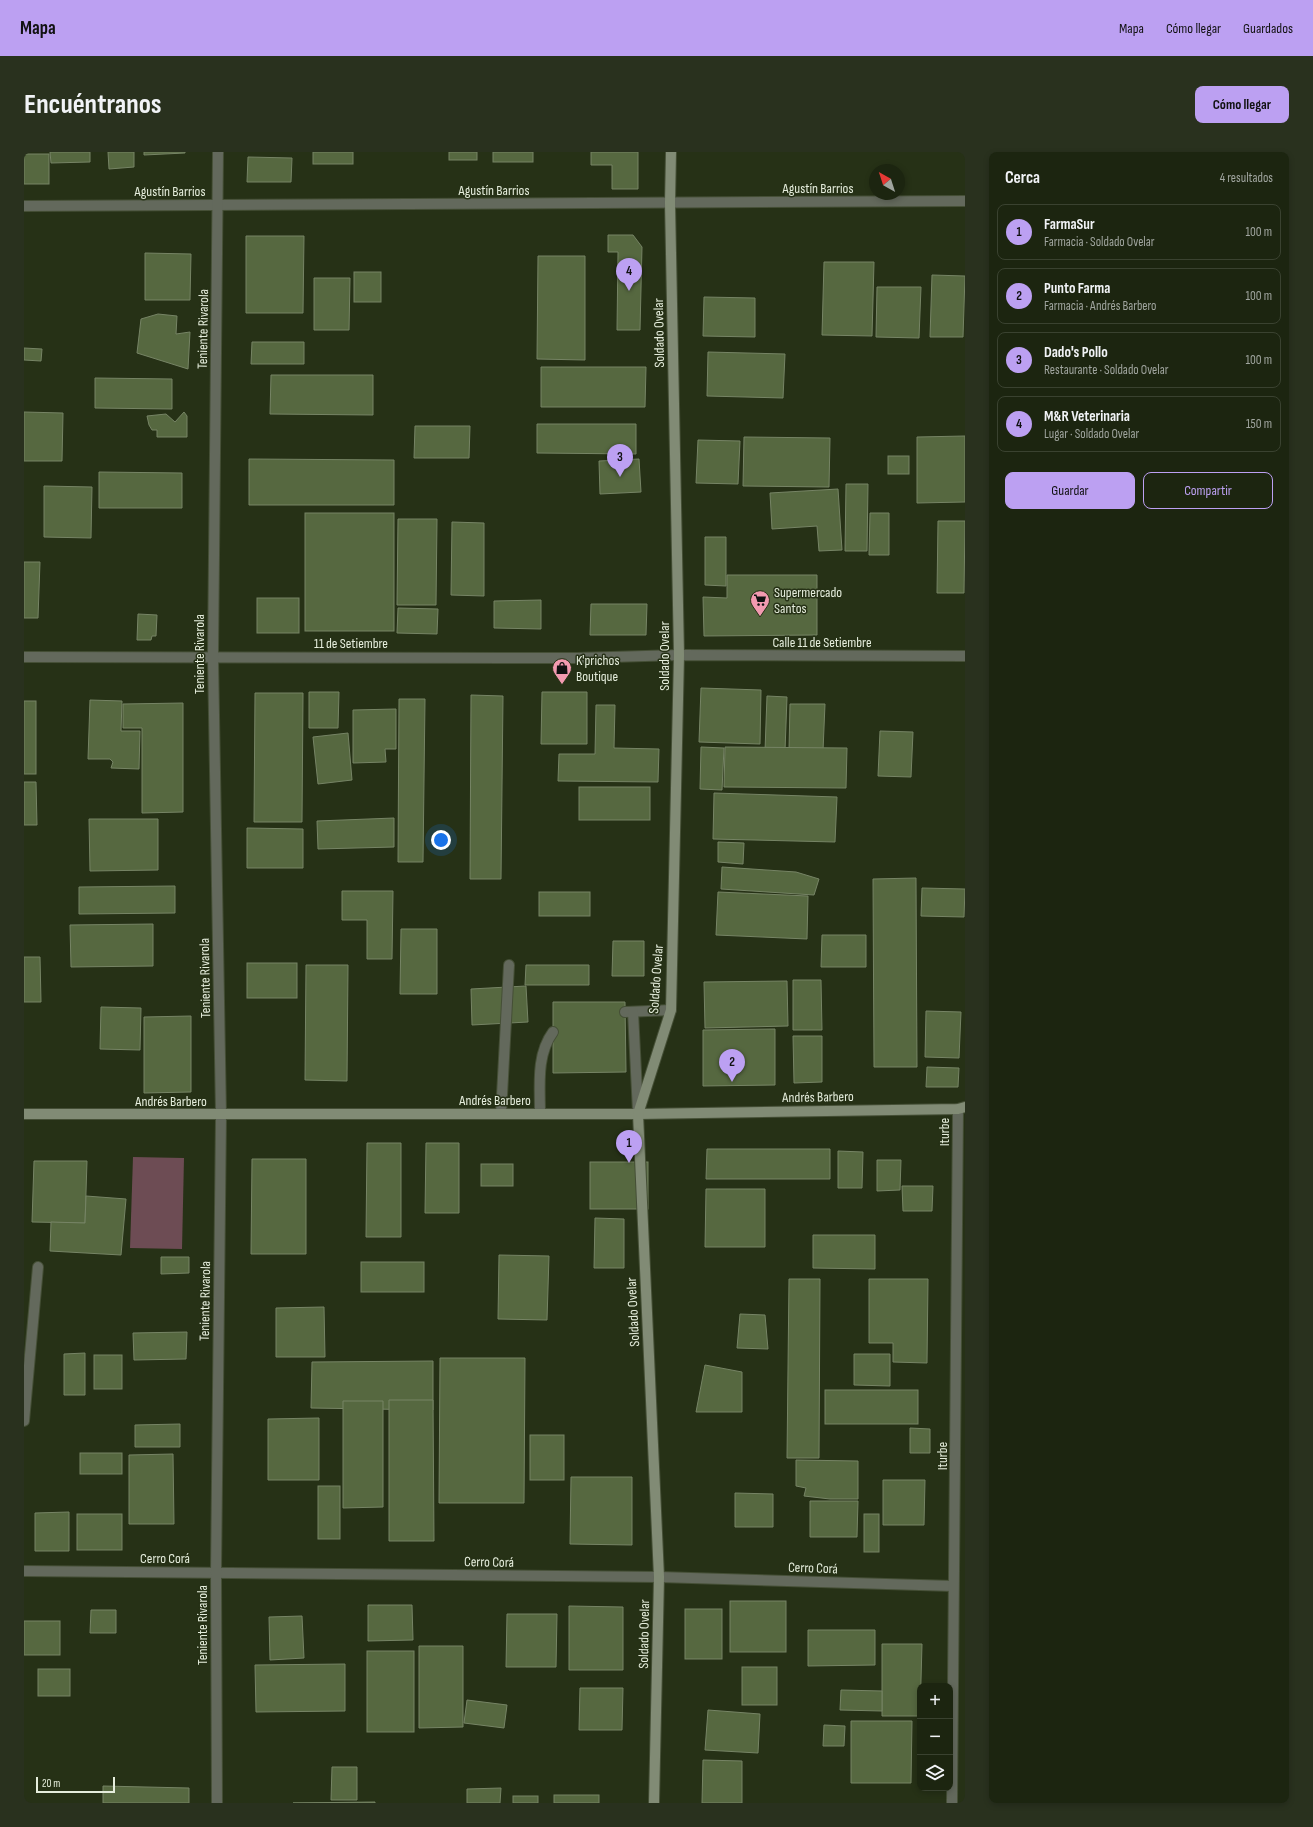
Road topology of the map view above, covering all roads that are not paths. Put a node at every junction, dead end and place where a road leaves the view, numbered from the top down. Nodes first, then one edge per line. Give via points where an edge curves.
1 (218, 152) edge
2 (671, 152) edge
3 (965, 201) edge
4 (670, 203) junction
5 (219, 205) junction
6 (24, 206) edge
7 (679, 655) junction
8 (965, 656) edge
9 (24, 657) edge
10 (213, 657) junction
11 (509, 965) dead end
12 (671, 1010) junction
13 (553, 1032) dead end
14 (962, 1108) edge
15 (24, 1114) edge
16 (501, 1114) junction
17 (540, 1114) junction
18 (638, 1114) junction
19 (221, 1115) junction
20 (38, 1267) dead end
21 (24, 1421) edge
22 (960, 1496) edge
23 (24, 1571) edge
24 (216, 1572) junction
25 (659, 1578) junction
26 (953, 1586) junction
27 (217, 1803) edge
28 (654, 1803) edge
29 (952, 1803) edge

1 - 5 street, Teniente Rivarola
2 - 4 main road, Soldado Ovelar
3 - 4 street, Agustín Barrios
4 - 5 street, Agustín Barrios
4 - 7 main road, Soldado Ovelar
5 - 6 street, Agustín Barrios
5 - 10 street, Teniente Rivarola
7 - 8 street, Calle 11 de Setiembre
7 - 10 street, 11 de Setiembre via 577,658
7 - 12 main road, Soldado Ovelar
9 - 10 street, 11 de Setiembre
10 - 19 street, Teniente Rivarola
11 - 16 street
12 - 18 main road, Soldado Ovelar
12 - 18 street via 629,1012
13 - 17 street via 544,1047 541,1061
14 - 18 main road, Andrés Barbero
14 - 22 street, Iturbe
15 - 19 main road, Andrés Barbero
16 - 17 main road, Andrés Barbero
16 - 19 main road, Andrés Barbero
17 - 18 main road, Andrés Barbero
18 - 25 main road, Soldado Ovelar
19 - 24 street, Teniente Rivarola
20 - 21 street
22 - 26 street, Iturbe
23 - 24 street, Cerro Corá
24 - 25 street, Cerro Corá
24 - 27 street, Teniente Rivarola
25 - 26 street, Cerro Corá
25 - 28 main road, Soldado Ovelar
26 - 29 street, Iturbe

